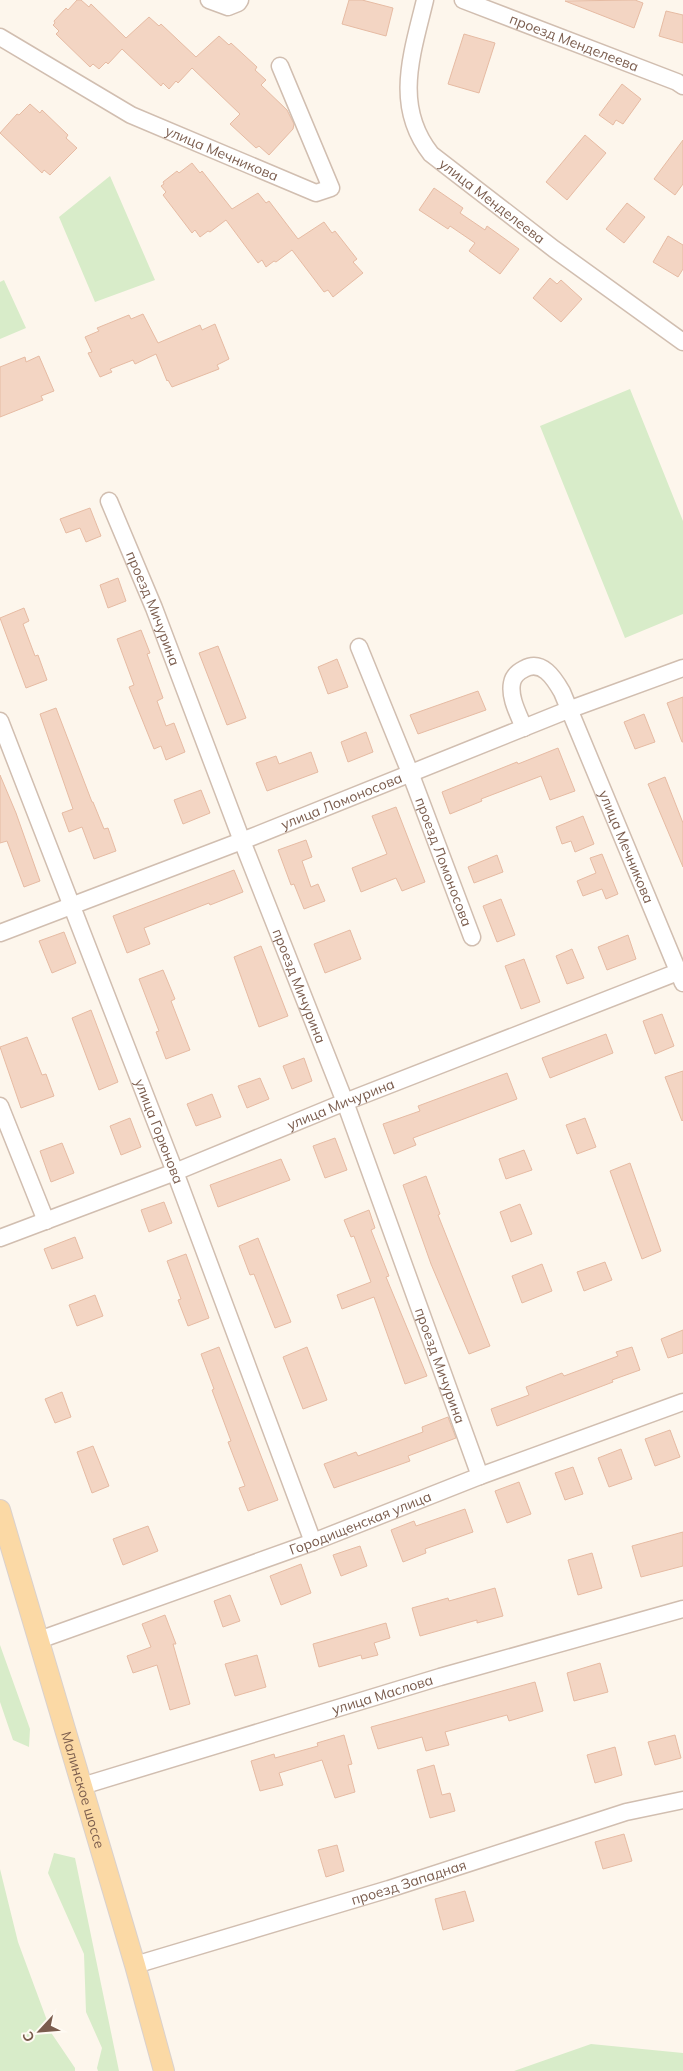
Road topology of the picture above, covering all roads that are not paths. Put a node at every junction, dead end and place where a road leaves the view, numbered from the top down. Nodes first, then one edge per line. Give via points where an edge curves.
1 (209, 0) edge
2 (240, 0) edge
3 (425, 0) edge
4 (463, 0) edge
5 (0, 37) edge
6 (280, 66) dead end
7 (683, 86) edge
8 (683, 342) edge
9 (109, 501) dead end
10 (359, 647) dead end
11 (683, 668) edge
12 (568, 710) junction
13 (0, 721) edge
14 (524, 728) junction
15 (411, 775) junction
16 (242, 841) junction
17 (71, 906) junction
18 (0, 932) edge
19 (472, 937) dead end
20 (682, 975) edge
21 (345, 1102) junction
22 (0, 1106) edge
23 (175, 1172) junction
24 (46, 1221) junction
25 (0, 1238) edge
26 (683, 1402) edge
27 (480, 1476) junction
28 (0, 1510) edge
29 (313, 1542) junction
30 (683, 1609) edge
31 (39, 1640) junction
32 (82, 1786) junction
33 (683, 1800) edge
34 (135, 1965) junction
35 (164, 2071) edge

1 - 2 street via 228,7
3 - 8 street, улица Менделеева via 410,63 410,110 421,141 431,154 554,250
4 - 7 street, проезд Менделеева
5 - 6 street, улица Мечникова via 131,115 316,193 331,188
9 - 16 street, проезд Мичурина via 154,608
10 - 15 street, проезд Ломоносова
11 - 12 street, улица Ломоносова
12 - 14 street, улица Ломоносова
12 - 14 street via 562,692 548,671 536,666 527,667 512,682 513,699
12 - 20 street, улица Мечникова
13 - 17 street, улица Горюнова
14 - 15 street, улица Ломоносова
15 - 16 street, улица Ломоносова
15 - 19 street, проезд Ломоносова
16 - 17 street, улица Ломоносова
16 - 21 street, проезд Мичурина
17 - 18 street, улица Ломоносова
17 - 23 street, улица Горюнова
20 - 21 street, улица Мичурина
21 - 23 street, улица Мичурина
21 - 27 street, проезд Мичурина
22 - 24 street
23 - 24 street, улица Мичурина
23 - 29 street, улица Горюнова
24 - 25 street, улица Мичурина
26 - 27 street, Городищенская улица
27 - 29 street, Городищенская улица
28 - 31 main road, Малинское шоссе
29 - 31 street, Городищенская улица
30 - 32 street, улица Маслова via 440,1677
31 - 32 main road, Малинское шоссе
32 - 34 main road, Малинское шоссе
33 - 34 street, проезд Западная via 626,1812 389,1889
34 - 35 main road, Малинское шоссе

